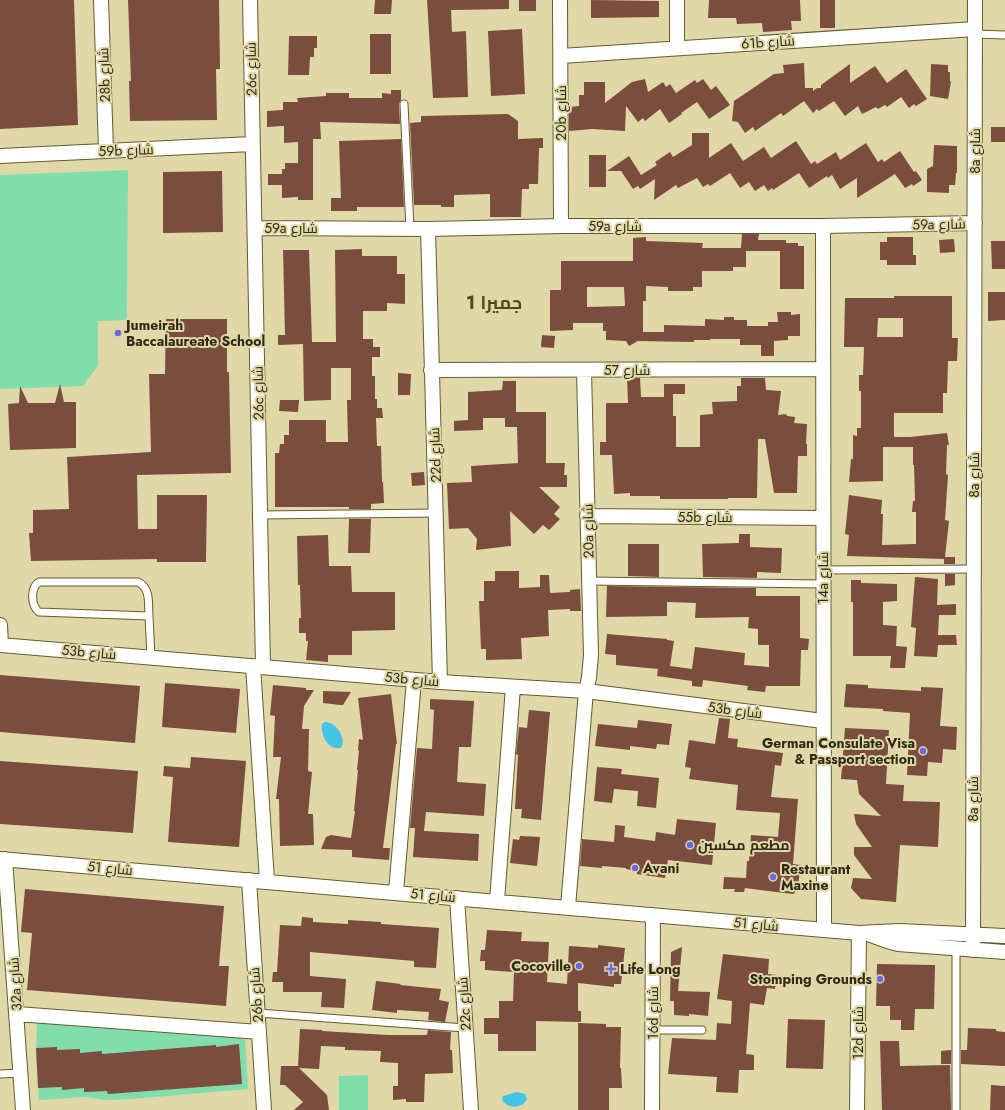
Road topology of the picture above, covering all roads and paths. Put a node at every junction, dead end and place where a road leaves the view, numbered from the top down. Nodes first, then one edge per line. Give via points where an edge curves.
1 (102, 0) edge
2 (250, 0) edge
3 (560, 0) edge
4 (677, 0) edge
5 (975, 0) edge
6 (975, 31) junction
7 (1005, 35) edge
8 (677, 48) junction
9 (561, 56) junction
10 (404, 104) dead end
11 (252, 144) junction
12 (106, 150) junction
13 (0, 156) edge
14 (975, 223) junction
15 (561, 226) junction
16 (823, 226) junction
17 (255, 228) junction
18 (410, 229) junction
19 (428, 229) junction
20 (823, 369) junction
21 (431, 370) junction
22 (584, 371) junction
23 (437, 513) junction
24 (260, 515) junction
25 (587, 516) junction
26 (823, 518) junction
27 (974, 569) junction
28 (824, 570) junction
29 (589, 581) junction
30 (824, 584) junction
31 (149, 616) junction
32 (0, 626) edge
33 (1, 645) edge
34 (151, 657) junction
35 (258, 666) junction
36 (414, 680) junction
37 (440, 682) junction
38 (513, 687) junction
39 (586, 691) junction
40 (823, 721) junction
41 (3, 859) edge
42 (248, 880) junction
43 (267, 881) junction
44 (396, 892) junction
45 (457, 898) junction
46 (497, 901) junction
47 (568, 907) junction
48 (654, 916) junction
49 (824, 929) junction
50 (862, 933) junction
51 (972, 934) junction
52 (1005, 936) edge
53 (956, 948) junction
54 (973, 950) junction
55 (1005, 952) edge
56 (258, 1013) junction
57 (17, 1014) junction
58 (466, 1028) junction
59 (653, 1030) junction
60 (702, 1030) dead end
61 (259, 1032) junction
62 (21, 1073) junction
63 (0, 1074) edge
64 (23, 1110) edge
65 (264, 1110) edge
66 (471, 1110) edge
67 (652, 1110) edge
68 (857, 1110) edge
69 (956, 1110) edge

1 - 12 street, 28b شارع
2 - 11 street, 26c شارع
3 - 9 street, 20b شارع
4 - 8 street
5 - 6 street, 8a شارع
6 - 7 lane
6 - 8 street, 61b شارع
6 - 14 street, 8a شارع
8 - 9 street, 61b شارع
9 - 15 street, 20b شارع
10 - 18 lane
11 - 12 street, 59b شارع
11 - 17 street, 26c شارع
12 - 13 street, 59b شارع
14 - 16 street, 59a شارع
14 - 27 street, 8a شارع
15 - 16 street, 59a شارع
15 - 19 street, 59a شارع
16 - 20 street, 14a شارع
17 - 18 street, 59a شارع
17 - 24 street, 26c شارع
18 - 19 street, 59a شارع
19 - 21 street, 22d شارع
20 - 22 street, شارع 57
20 - 26 street, 14a شارع
21 - 22 street, شارع 57
21 - 23 street, 22d شارع
22 - 25 street, 20a شارع
23 - 24 lane
23 - 37 street, 22d شارع
24 - 35 street, 26c شارع
25 - 26 street, 55b شارع
25 - 29 street, 20a شارع
26 - 28 street, 14a شارع
27 - 28 lane
27 - 51 street, 8a شارع
28 - 30 street, 14a شارع
29 - 30 lane
29 - 39 street, 20a شارع via 591,655
30 - 40 street, 14a شارع
31 - 31 lane via 147,590 138,582 41,582 33,589 34,607 42,613
31 - 34 lane
32 - 33 street
33 - 34 street, 53b شارع
34 - 35 street, 53b شارع
35 - 36 street, 53b شارع
35 - 43 street, 26c شارع
36 - 37 street, 53b شارع
36 - 44 street
37 - 38 street, 53b شارع
38 - 39 street, 53b شارع
38 - 46 street
39 - 40 street, 53b شارع
39 - 47 street, 20a شارع
40 - 49 street, 14a شارع
41 - 42 street, شارع 51
41 - 57 street, 32a شارع
42 - 43 street, شارع 51
42 - 56 street, 26b شارع
43 - 44 street, شارع 51
44 - 45 street, شارع 51
45 - 46 street, شارع 51
45 - 58 street, 22c شارع
46 - 47 street, شارع 51
47 - 48 street, شارع 51
48 - 49 street, شارع 51
48 - 59 street, 16d شارع
49 - 50 street, شارع 51
50 - 51 street, شارع 51 via 899,930
50 - 53 street, شارع 51 via 898,944
50 - 68 street, 12d شارع
51 - 52 street, شارع 51
51 - 54 street, 8a شارع
53 - 54 street, شارع 51
53 - 69 lane
54 - 55 street, شارع 51
56 - 58 lane
56 - 61 street, 26b شارع
57 - 61 street
57 - 62 street, 32a شارع
58 - 66 street, 22c شارع
59 - 60 lane
59 - 67 street, 16d شارع
61 - 65 street, 26b شارع
62 - 63 lane
62 - 64 street, 32a شارع

